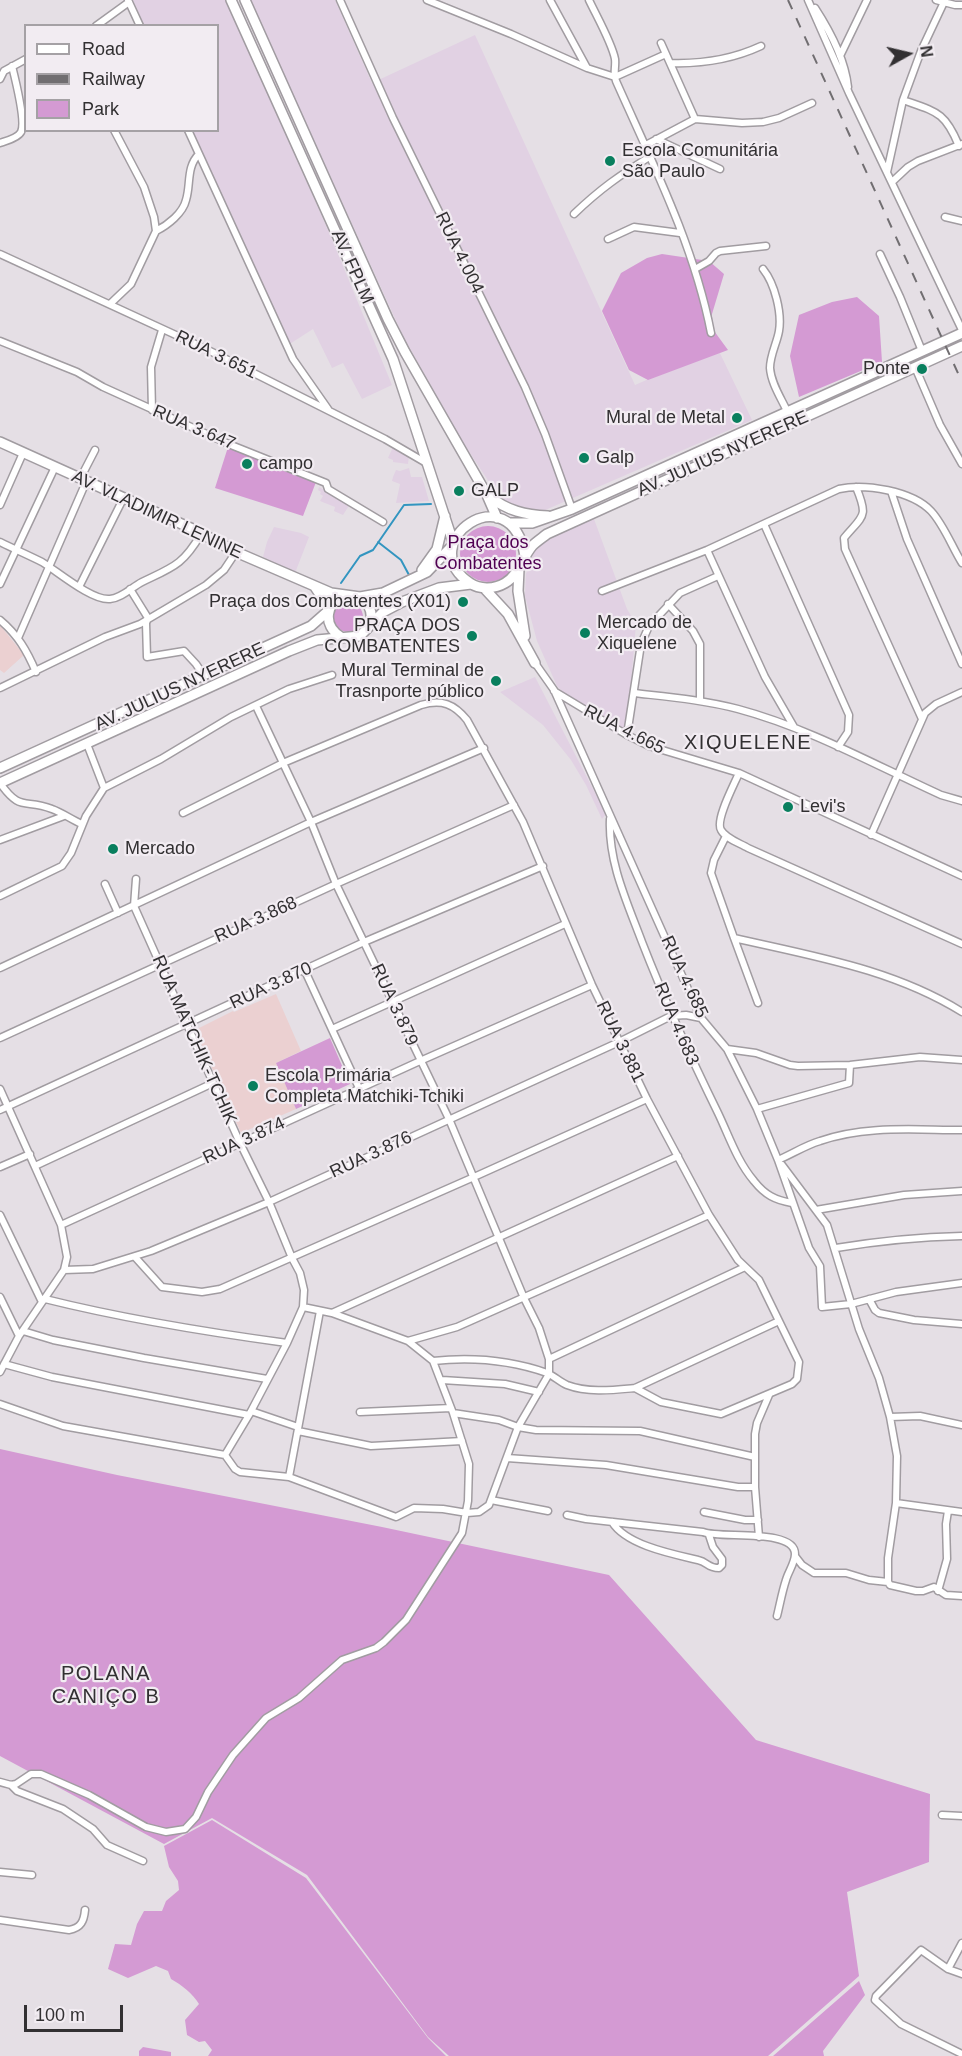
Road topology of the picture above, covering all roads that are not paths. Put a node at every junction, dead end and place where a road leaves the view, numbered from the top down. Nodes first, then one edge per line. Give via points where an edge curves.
1 (231, 0) edge
2 (245, 0) edge
3 (340, 0) edge
4 (427, 0) edge
5 (550, 0) edge
6 (589, 0) edge
7 (809, 0) edge
8 (867, 0) edge
9 (936, 0) edge
10 (128, 1) edge
11 (945, 2) edge
12 (962, 5) edge
13 (99, 24) edge
14 (139, 24) edge
15 (661, 43) dead end
16 (760, 46) dead end
17 (666, 54) junction
18 (840, 56) junction
19 (24, 60) edge
20 (670, 63) junction
21 (12, 66) junction
22 (587, 68) junction
23 (615, 77) junction
24 (0, 79) edge
25 (849, 93) junction
26 (903, 100) junction
27 (812, 103) dead end
28 (695, 119) junction
29 (115, 132) edge
30 (189, 132) edge
31 (657, 139) junction
32 (0, 143) edge
33 (646, 145) junction
34 (960, 145) edge
35 (199, 154) junction
36 (651, 156) junction
37 (720, 169) dead end
38 (887, 172) junction
39 (892, 182) junction
40 (574, 213) dead end
41 (945, 217) dead end
42 (962, 221) edge
43 (156, 231) junction
44 (680, 233) junction
45 (608, 239) dead end
46 (766, 246) dead end
47 (358, 252) junction
48 (0, 254) edge
49 (880, 254) dead end
50 (347, 256) junction
51 (695, 269) junction
52 (763, 269) dead end
53 (111, 304) junction
54 (162, 330) junction
55 (962, 331) edge
56 (711, 333) dead end
57 (0, 341) edge
58 (962, 346) edge
59 (922, 351) junction
60 (915, 367) junction
61 (152, 410) junction
62 (328, 410) junction
63 (787, 411) junction
64 (0, 442) edge
65 (94, 450) dead end
66 (23, 453) junction
67 (429, 465) junction
68 (962, 465) edge
69 (55, 468) junction
70 (83, 480) junction
71 (856, 487) junction
72 (891, 491) junction
73 (487, 495) junction
74 (123, 499) junction
75 (0, 505) edge
76 (572, 509) junction
77 (445, 516) junction
78 (555, 516) junction
79 (497, 518) junction
80 (383, 522) dead end
81 (509, 523) junction
82 (764, 524) junction
83 (201, 534) junction
84 (0, 542) edge
85 (453, 544) junction
86 (17, 550) junction
87 (707, 550) junction
88 (236, 552) junction
89 (525, 556) junction
90 (962, 563) edge
91 (49, 567) junction
92 (519, 569) junction
93 (718, 576) junction
94 (406, 583) junction
95 (0, 584) edge
96 (471, 584) junction
97 (79, 587) junction
98 (315, 588) junction
99 (484, 588) junction
100 (130, 589) junction
101 (602, 591) dead end
102 (346, 595) junction
103 (360, 597) junction
104 (668, 604) junction
105 (328, 611) junction
106 (148, 618) junction
107 (0, 620) edge
108 (369, 627) junction
109 (341, 637) junction
110 (18, 638) junction
111 (528, 650) junction
112 (535, 663) joint
113 (962, 664) edge
114 (36, 672) junction
115 (332, 675) dead end
116 (204, 676) junction
117 (0, 688) edge
118 (554, 690) junction
119 (962, 692) edge
120 (634, 693) junction
121 (700, 700) junction
122 (256, 706) junction
123 (922, 719) junction
124 (795, 727) junction
125 (627, 735) junction
126 (87, 744) junction
127 (838, 747) junction
128 (484, 748) junction
129 (283, 763) junction
130 (0, 768) edge
131 (739, 773) junction
132 (898, 776) junction
133 (0, 783) edge
134 (104, 788) junction
135 (962, 801) edge
136 (514, 806) junction
137 (183, 813) dead end
138 (64, 816) junction
139 (610, 816) junction
140 (311, 822) junction
141 (82, 824) junction
142 (872, 835) junction
143 (726, 836) junction
144 (0, 840) edge
145 (543, 866) junction
146 (962, 876) edge
147 (136, 879) dead end
148 (105, 884) dead end
149 (336, 884) junction
150 (0, 896) edge
151 (134, 906) junction
152 (118, 913) junction
153 (565, 924) junction
154 (734, 938) junction
155 (364, 942) junction
156 (962, 944) edge
157 (159, 964) junction
158 (0, 968) edge
159 (305, 970) junction
160 (592, 985) junction
161 (392, 1003) junction
162 (758, 1003) dead end
163 (962, 1012) edge
164 (671, 1016) junction
165 (701, 1018) junction
166 (187, 1024) junction
167 (332, 1029) junction
168 (0, 1038) edge
169 (619, 1042) junction
170 (727, 1049) junction
171 (962, 1060) edge
172 (420, 1061) junction
173 (850, 1065) junction
174 (213, 1083) junction
175 (359, 1088) junction
176 (0, 1089) edge
177 (647, 1099) junction
178 (8, 1106) junction
179 (758, 1109) junction
180 (0, 1110) edge
181 (449, 1119) junction
182 (962, 1130) edge
183 (240, 1143) junction
184 (30, 1154) junction
185 (678, 1156) junction
186 (778, 1160) junction
187 (35, 1166) junction
188 (0, 1167) edge
189 (474, 1178) junction
190 (962, 1191) edge
191 (269, 1202) junction
192 (792, 1203) junction
193 (816, 1210) junction
194 (0, 1215) edge
195 (709, 1215) junction
196 (61, 1225) junction
197 (962, 1236) edge
198 (499, 1238) junction
199 (836, 1248) junction
200 (135, 1257) junction
201 (292, 1258) junction
202 (745, 1267) junction
203 (64, 1270) junction
204 (962, 1282) edge
205 (0, 1298) edge
206 (524, 1298) junction
207 (869, 1299) junction
208 (44, 1301) junction
209 (851, 1304) junction
210 (303, 1307) junction
211 (320, 1311) junction
212 (332, 1312) junction
213 (779, 1321) junction
214 (962, 1324) edge
215 (21, 1334) junction
216 (408, 1341) junction
217 (287, 1343) junction
218 (549, 1359) junction
219 (433, 1361) junction
220 (4, 1365) junction
221 (0, 1372) edge
222 (549, 1374) junction
223 (267, 1379) junction
224 (441, 1380) junction
225 (636, 1388) junction
226 (540, 1392) junction
227 (770, 1395) junction
228 (0, 1404) edge
229 (452, 1410) junction
230 (360, 1412) dead end
231 (250, 1413) junction
232 (890, 1417) junction
233 (962, 1425) edge
234 (518, 1427) junction
235 (298, 1429) junction
236 (462, 1441) junction
237 (225, 1455) junction
238 (755, 1457) junction
239 (507, 1458) junction
240 (289, 1477) junction
241 (755, 1487) junction
242 (491, 1500) junction
243 (896, 1503) junction
244 (548, 1511) dead end
245 (948, 1511) junction
246 (704, 1512) dead end
247 (962, 1512) edge
248 (467, 1513) junction
249 (567, 1515) dead end
250 (758, 1520) junction
251 (612, 1522) junction
252 (709, 1535) junction
253 (759, 1537) junction
254 (795, 1556) junction
255 (888, 1581) junction
256 (938, 1591) junction
257 (962, 1596) edge
258 (777, 1616) dead end
259 (0, 1782) edge
260 (10, 1785) junction
261 (942, 1815) dead end
262 (962, 1816) edge
263 (143, 1861) dead end
264 (0, 1872) edge
265 (32, 1875) dead end
266 (86, 1910) dead end
267 (0, 1920) edge
268 (962, 1943) edge
269 (948, 1969) junction
270 (962, 1974) edge
271 (962, 2054) edge

1 - 50 main road, AV. FPLM
2 - 47 main road, AV. FPLM
3 - 76 street, RUA 4.004 via 393,118 525,387
4 - 22 street
5 - 22 street
6 - 23 street via 613,54
7 - 18 street
7 - 25 street
8 - 18 street
9 - 11 street
10 - 13 street
10 - 14 street
11 - 12 street
11 - 26 street
15 - 17 street
16 - 20 street via 732,56
17 - 20 street
17 - 23 street
18 - 25 street
19 - 21 street
20 - 28 street
21 - 24 street
21 - 32 street via 22,127 17,136
22 - 23 street
23 - 33 street
25 - 38 street
26 - 34 street via 945,118
26 - 38 street
27 - 28 street via 764,122
28 - 31 street
29 - 43 street via 144,187
30 - 35 street
31 - 33 street
31 - 37 street
33 - 36 street
34 - 39 street via 918,161
35 - 43 street via 192,165 183,206
35 - 62 street via 293,359
36 - 40 street via 614,178
36 - 44 street
38 - 39 street
39 - 55 street
41 - 42 street
43 - 53 street via 131,284
44 - 45 street via 634,226
44 - 51 street
46 - 51 street via 720,251
47 - 50 main road
47 - 73 main road, AV. FPLM via 405,352
48 - 53 street, RUA 3.651
49 - 59 street
50 - 67 main road, AV. FPLM via 393,359
51 - 56 street
52 - 63 street via 772,284 779,316 771,373
53 - 54 street, RUA 3.651
54 - 61 street via 151,367
54 - 62 street, RUA 3.651
55 - 59 main road, AV. JULIUS NYERERE
57 - 61 street, RUA 3.647 via 77,372
58 - 60 main road, AV. JULIUS NYERERE
59 - 63 main road, AV. JULIUS NYERERE
60 - 68 street
60 - 89 main road, AV. JULIUS NYERERE via 557,530 533,545
61 - 80 street, RUA 3.647 via 326,483 328,489
62 - 67 street, RUA 3.651
63 - 76 main road, AV. JULIUS NYERERE
64 - 66 main road, AV. VLADIMIR LENINE
65 - 70 street
66 - 69 main road, AV. VLADIMIR LENINE
66 - 75 street
67 - 77 main road, AV. FPLM
69 - 70 main road, AV. VLADIMIR LENINE
69 - 86 street
70 - 74 main road, AV. VLADIMIR LENINE
70 - 91 street
71 - 72 street
71 - 82 street via 839,489
71 - 123 street via 862,518 844,538 845,549
72 - 90 street via 932,512
72 - 113 street via 907,539
73 - 78 main road via 520,513
73 - 79 main road, AV. FPLM
74 - 83 main road, AV. VLADIMIR LENINE
74 - 97 street
76 - 78 main road, AV. JULIUS NYERERE
77 - 85 main road, AV. FPLM
77 - 94 main road via 434,555
78 - 81 main road, AV. JULIUS NYERERE via 532,523
79 - 81 main road, AV. JULIUS NYERERE
79 - 85 main road via 474,519 465,525
81 - 89 main road via 521,539
82 - 87 street
82 - 127 street via 849,714 848,732
83 - 88 main road, AV. VLADIMIR LENINE
83 - 100 street via 178,564
84 - 86 street
85 - 94 main road via 427,572
85 - 96 main road via 457,570
86 - 91 street
86 - 95 street
87 - 93 street
87 - 101 street
88 - 98 main road, AV. VLADIMIR LENINE
88 - 106 street via 224,570 206,585
89 - 92 main road
91 - 97 street
91 - 110 street
92 - 99 main road via 506,583
92 - 111 main road, RUA 4.685 via 520,610
93 - 104 street via 688,588
93 - 124 street via 765,677
94 - 103 main road
96 - 99 main road, AV. JULIUS NYERERE
96 - 108 main road, AV. JULIUS NYERERE via 423,593 383,612
97 - 100 street via 106,599
98 - 102 main road, AV. VLADIMIR LENINE
98 - 105 main road
99 - 111 main road, RUA 4.685 via 508,614
100 - 106 street
102 - 103 main road
102 - 105 main road, AV. JULIUS NYERERE via 334,601
103 - 108 main road via 371,610
104 - 120 street via 644,635
104 - 121 street via 700,644
105 - 109 main road via 329,625
105 - 116 main road, AV. JULIUS NYERERE via 311,626
106 - 114 street
106 - 116 street via 147,657 184,651
107 - 110 street
108 - 109 main road, AV. JULIUS NYERERE via 360,636
109 - 126 main road, AV. JULIUS NYERERE via 317,640 286,652
110 - 114 street
111 - 112 main road, RUA 4.685
112 - 118 street, RUA 4.685
114 - 117 street
115 - 122 street via 289,689
116 - 130 main road, AV. JULIUS NYERERE
118 - 125 street, RUA 4.665
118 - 139 street, RUA 4.685
119 - 123 street via 928,709
120 - 121 street
120 - 125 street
121 - 124 street
122 - 129 street, RUA 3.879
122 - 134 street
123 - 132 street
124 - 127 street
125 - 131 street, RUA 4.665 via 667,753
126 - 133 main road, AV. JULIUS NYERERE
126 - 134 street
127 - 132 street
128 - 129 street, RUA 3.881 via 458,710 437,702 421,705
128 - 136 street, RUA 3.881
128 - 140 street
129 - 137 street, RUA 3.881
129 - 140 street, RUA 3.879
131 - 142 street, RUA 4.665
131 - 143 street via 719,822
132 - 135 street
132 - 142 street
133 - 138 street via 16,801 53,809
134 - 141 street
136 - 145 street, RUA 3.881
136 - 149 street, RUA 3.868
138 - 141 street
138 - 144 street
139 - 164 street, RUA 4.683 via 611,848 620,886
139 - 165 street, RUA 4.685
140 - 149 street, RUA 3.879
140 - 151 street
141 - 150 street via 62,866
142 - 146 street, RUA 4.665
143 - 154 street via 711,873
143 - 156 street
145 - 153 street, RUA 3.881
145 - 155 street, RUA 3.870
147 - 151 street
148 - 152 street
149 - 155 street, RUA 3.879
149 - 157 street, RUA 3.868
151 - 152 street
151 - 157 street, RUA MATCHIK-TCHIK
152 - 158 street
153 - 160 street, RUA 3.881
153 - 161 street
154 - 162 street
154 - 163 street via 874,971
155 - 159 street, RUA 3.870
155 - 161 street, RUA 3.879
157 - 166 street, RUA MATCHIK-TCHIK
157 - 168 street, RUA 3.868
159 - 166 street, RUA 3.870
159 - 167 street
160 - 169 street, RUA 3.881
160 - 172 street, RUA 3.874
161 - 167 street
161 - 172 street, RUA 3.879
164 - 165 street
164 - 169 street, RUA 3.876
164 - 192 street, RUA 4.683 via 742,1164 772,1198
165 - 170 street, RUA 4.685
166 - 174 street, RUA MATCHIK-TCHIK
166 - 178 street, RUA 3.870
167 - 175 street
169 - 177 street, RUA 3.881
169 - 181 street, RUA 3.876
170 - 173 street via 756,1053 790,1065
170 - 179 street, RUA 4.685
171 - 173 street via 920,1058
172 - 175 street, RUA 3.874
172 - 181 street, RUA 3.879
173 - 179 street via 849,1083
174 - 183 street, RUA MATCHIK-TCHIK
174 - 187 street
175 - 183 street, RUA 3.874
176 - 178 street
177 - 185 street, RUA 3.881
177 - 189 street
178 - 180 street, RUA 3.870
178 - 184 street
179 - 186 street, RUA 4.685
181 - 189 street, RUA 3.879
181 - 191 street, RUA 3.876
182 - 186 street via 845,1134
183 - 191 street, RUA MATCHIK-TCHIK
183 - 196 street, RUA 3.874
184 - 187 street
184 - 188 street
185 - 195 street, RUA 3.881
185 - 198 street
186 - 192 street, RUA 4.685
186 - 193 street
187 - 196 street
189 - 198 street, RUA 3.879
189 - 201 street
190 - 193 street via 904,1195
191 - 200 street, RUA 3.876
191 - 201 street, RUA MATCHIK-TCHIK
192 - 209 street, RUA 4.685 via 820,1266 822,1307
193 - 199 street
194 - 208 street
195 - 202 street, RUA 3.881
195 - 206 street
196 - 203 street via 66,1244
197 - 199 street via 891,1239
198 - 206 street, RUA 3.879
198 - 212 street
199 - 209 street
200 - 201 street via 160,1285 202,1292 220,1289
200 - 203 street, RUA 3.876 via 93,1269
201 - 210 street, RUA MATCHIK-TCHIK via 304,1290
202 - 213 street, RUA 3.881 via 756,1276
202 - 218 street
203 - 208 street
204 - 207 street
205 - 215 street
206 - 216 street via 457,1327
206 - 218 street, RUA 3.879
207 - 209 street
207 - 214 street via 879,1313
208 - 215 street
208 - 217 street via 192,1330
209 - 232 street
210 - 211 street
210 - 217 street
211 - 212 street
211 - 235 street
212 - 216 street
213 - 225 street
213 - 227 street, RUA 3.881 via 799,1362 799,1371 792,1384
215 - 220 street
215 - 223 street
216 - 219 street
217 - 223 street
218 - 222 street, RUA 3.879
219 - 222 street via 500,1362
219 - 224 street
220 - 221 street
220 - 231 street
222 - 225 street via 578,1388
222 - 226 street, RUA 3.879
223 - 231 street
224 - 226 street via 505,1384
224 - 229 street
225 - 227 street, RUA 3.881 via 662,1402 721,1414
226 - 234 street, RUA 3.879
227 - 238 street via 757,1422
228 - 237 street via 63,1426
229 - 230 street
229 - 234 street
229 - 236 street
231 - 235 street
231 - 237 street
232 - 233 street via 920,1416
232 - 243 street via 897,1456
234 - 238 street via 640,1431
234 - 239 street, RUA 3.879
235 - 236 street via 371,1446
235 - 240 street
236 - 248 street via 470,1476
237 - 240 street via 240,1472
238 - 241 street
239 - 241 street via 606,1465
239 - 242 street, RUA 3.879
240 - 248 street via 396,1517 414,1508
241 - 250 street
242 - 244 street
242 - 248 street via 484,1510
243 - 245 street
243 - 255 street
245 - 247 street
245 - 256 street via 947,1560
246 - 250 street
248 - 260 street via 462,1533 397,1630 376,1648 342,1660 299,1698 266,1719 233,1755 185,1829 166,1832 146,1827 89,1795 36,1773
249 - 251 street
250 - 253 street
251 - 252 street
251 - 252 street via 632,1540 719,1568 722,1559
252 - 253 street
253 - 254 street via 789,1542
254 - 255 street via 814,1573 846,1573
254 - 258 street
255 - 256 street via 899,1588 923,1591 934,1587
256 - 257 street
259 - 260 street
260 - 263 street via 63,1809 93,1829 107,1845
261 - 262 street
264 - 265 street
266 - 267 street via 81,1924 69,1930
268 - 269 street
269 - 270 street
269 - 271 street via 919,1950 875,2000 901,2024

